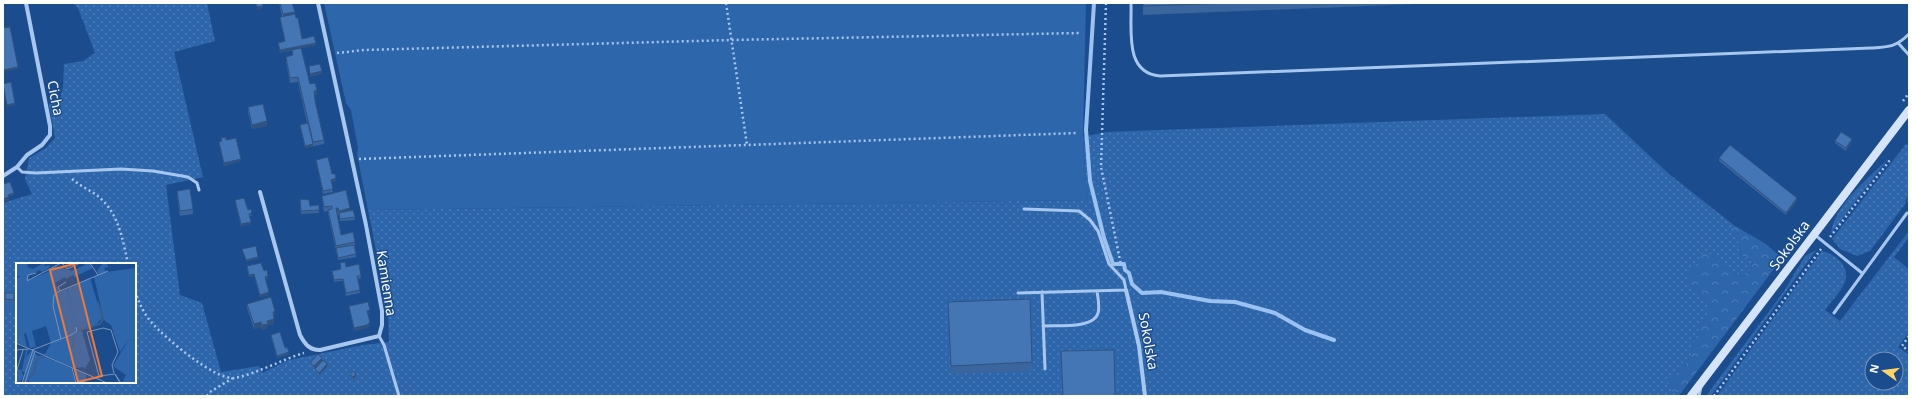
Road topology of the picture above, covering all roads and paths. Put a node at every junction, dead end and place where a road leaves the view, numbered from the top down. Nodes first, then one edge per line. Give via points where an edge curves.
1 (26, 3) edge
2 (318, 3) edge
3 (726, 3) edge
4 (1106, 3) edge
5 (1131, 3) edge
6 (1080, 33) dead end
7 (1909, 34) edge
8 (732, 40) junction
9 (1899, 44) junction
10 (328, 54) junction
11 (1909, 55) edge
12 (1909, 110) edge
13 (1077, 133) dead end
14 (747, 145) junction
15 (1890, 160) dead end
16 (351, 161) junction
17 (17, 167) junction
18 (64, 173) junction
19 (3, 176) edge
20 (199, 190) dead end
21 (260, 192) dead end
22 (1024, 209) dead end
23 (1907, 213) dead end
24 (1813, 234) junction
25 (1825, 244) junction
26 (128, 263) edge
27 (1118, 272) junction
28 (1862, 273) junction
29 (1126, 290) junction
30 (1097, 291) junction
31 (1042, 292) junction
32 (136, 294) edge
33 (1018, 294) dead end
34 (1834, 313) dead end
35 (1043, 326) junction
36 (379, 336) junction
37 (1909, 336) edge
38 (308, 347) junction
39 (1909, 351) edge
40 (1045, 369) dead end
41 (233, 378) junction
42 (1702, 381) junction
43 (207, 396) edge
44 (399, 396) edge
45 (1145, 396) edge
46 (1691, 396) edge
47 (1699, 396) edge
48 (1714, 396) edge

1 - 17 street, Cicha via 50,135
2 - 10 street, Kamienna
3 - 8 path
4 - 27 path via 1101,167 1121,264
5 - 9 lane via 1133,54 1136,64 1151,76 1871,48
6 - 8 path
7 - 9 lane
8 - 10 path via 364,50
8 - 14 path
9 - 11 lane
10 - 16 street, Kamienna
12 - 24 street, Sokolska
13 - 14 path
14 - 16 path
15 - 25 path
16 - 36 street, Kamienna via 382,311
17 - 18 lane via 22,172
17 - 19 street, Cicha
18 - 20 lane via 121,169 153,171 188,177 197,183
18 - 26 path via 100,198 111,210 119,227
21 - 38 street via 300,335
22 - 27 lane via 1079,211 1098,231 1108,264
23 - 28 lane
24 - 25 lane
24 - 42 street, Sokolska
25 - 28 lane
25 - 48 path
27 - 29 lane via 1124,280
28 - 34 lane
29 - 30 lane
29 - 45 street, Sokolska via 1139,346
30 - 31 lane
30 - 35 lane via 1098,314 1094,320 1083,325
31 - 33 lane
31 - 35 lane
32 - 41 path via 151,322 166,336 218,376
35 - 40 lane
36 - 38 street, Kamienna via 320,350
36 - 44 lane
37 - 39 path via 1902,346
38 - 41 path via 304,353
41 - 43 path
42 - 46 street, Sokolska
42 - 47 lane

